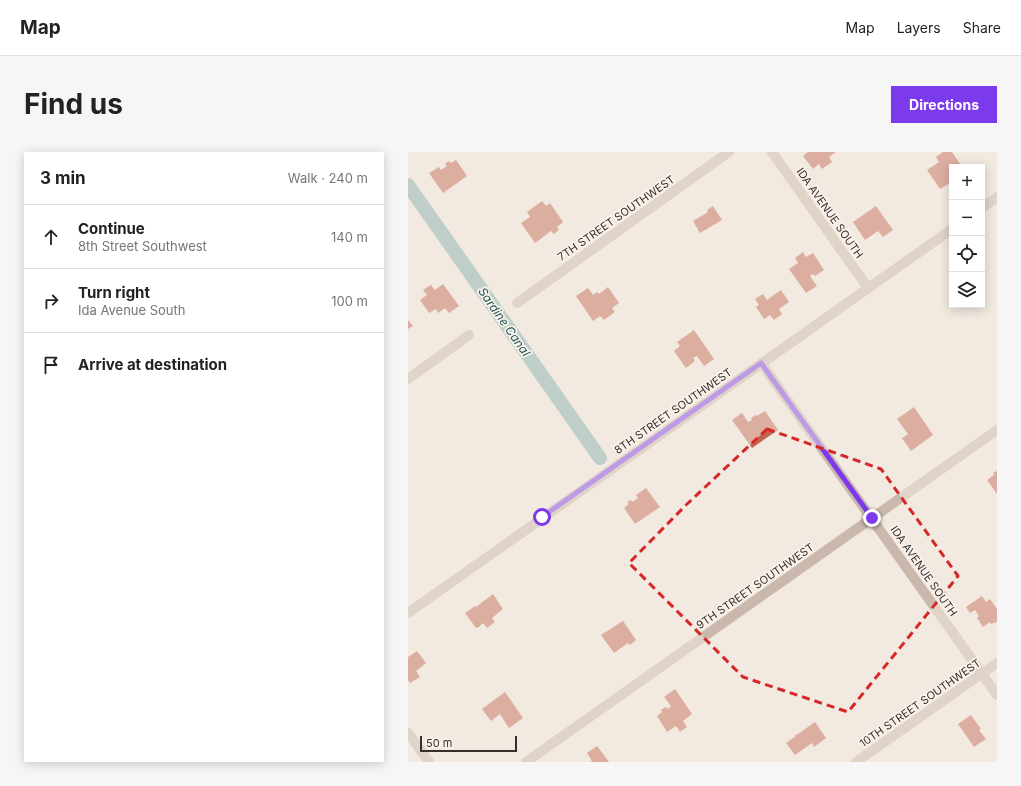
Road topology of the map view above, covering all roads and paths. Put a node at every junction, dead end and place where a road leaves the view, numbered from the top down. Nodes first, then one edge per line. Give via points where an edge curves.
1 (729, 152) edge
2 (772, 152) edge
3 (997, 198) edge
4 (985, 206) edge
5 (949, 231) edge
6 (868, 288) junction
7 (517, 303) dead end
8 (469, 335) dead end
9 (761, 363) junction
10 (408, 378) edge
11 (997, 430) edge
12 (872, 518) junction
13 (408, 613) edge
14 (997, 663) edge
15 (982, 674) junction
16 (997, 695) edge
17 (408, 733) edge
18 (429, 762) edge
19 (526, 762) edge
20 (856, 762) edge

1 - 7 street, 7TH STREET SOUTHWEST
2 - 6 street, IDA AVENUE SOUTH
3 - 4 street
5 - 6 street, 8TH STREET SOUTHWEST
6 - 9 street, 8TH STREET SOUTHWEST
8 - 10 street
9 - 12 street, IDA AVENUE SOUTH
9 - 13 street, 8TH STREET SOUTHWEST
11 - 12 street, 9TH STREET SOUTHWEST
12 - 15 street, IDA AVENUE SOUTH
12 - 19 street, 9TH STREET SOUTHWEST
14 - 15 street, 10TH STREET SOUTHWEST
15 - 16 street, IDA AVENUE SOUTH
15 - 20 street, 10TH STREET SOUTHWEST
17 - 18 street

